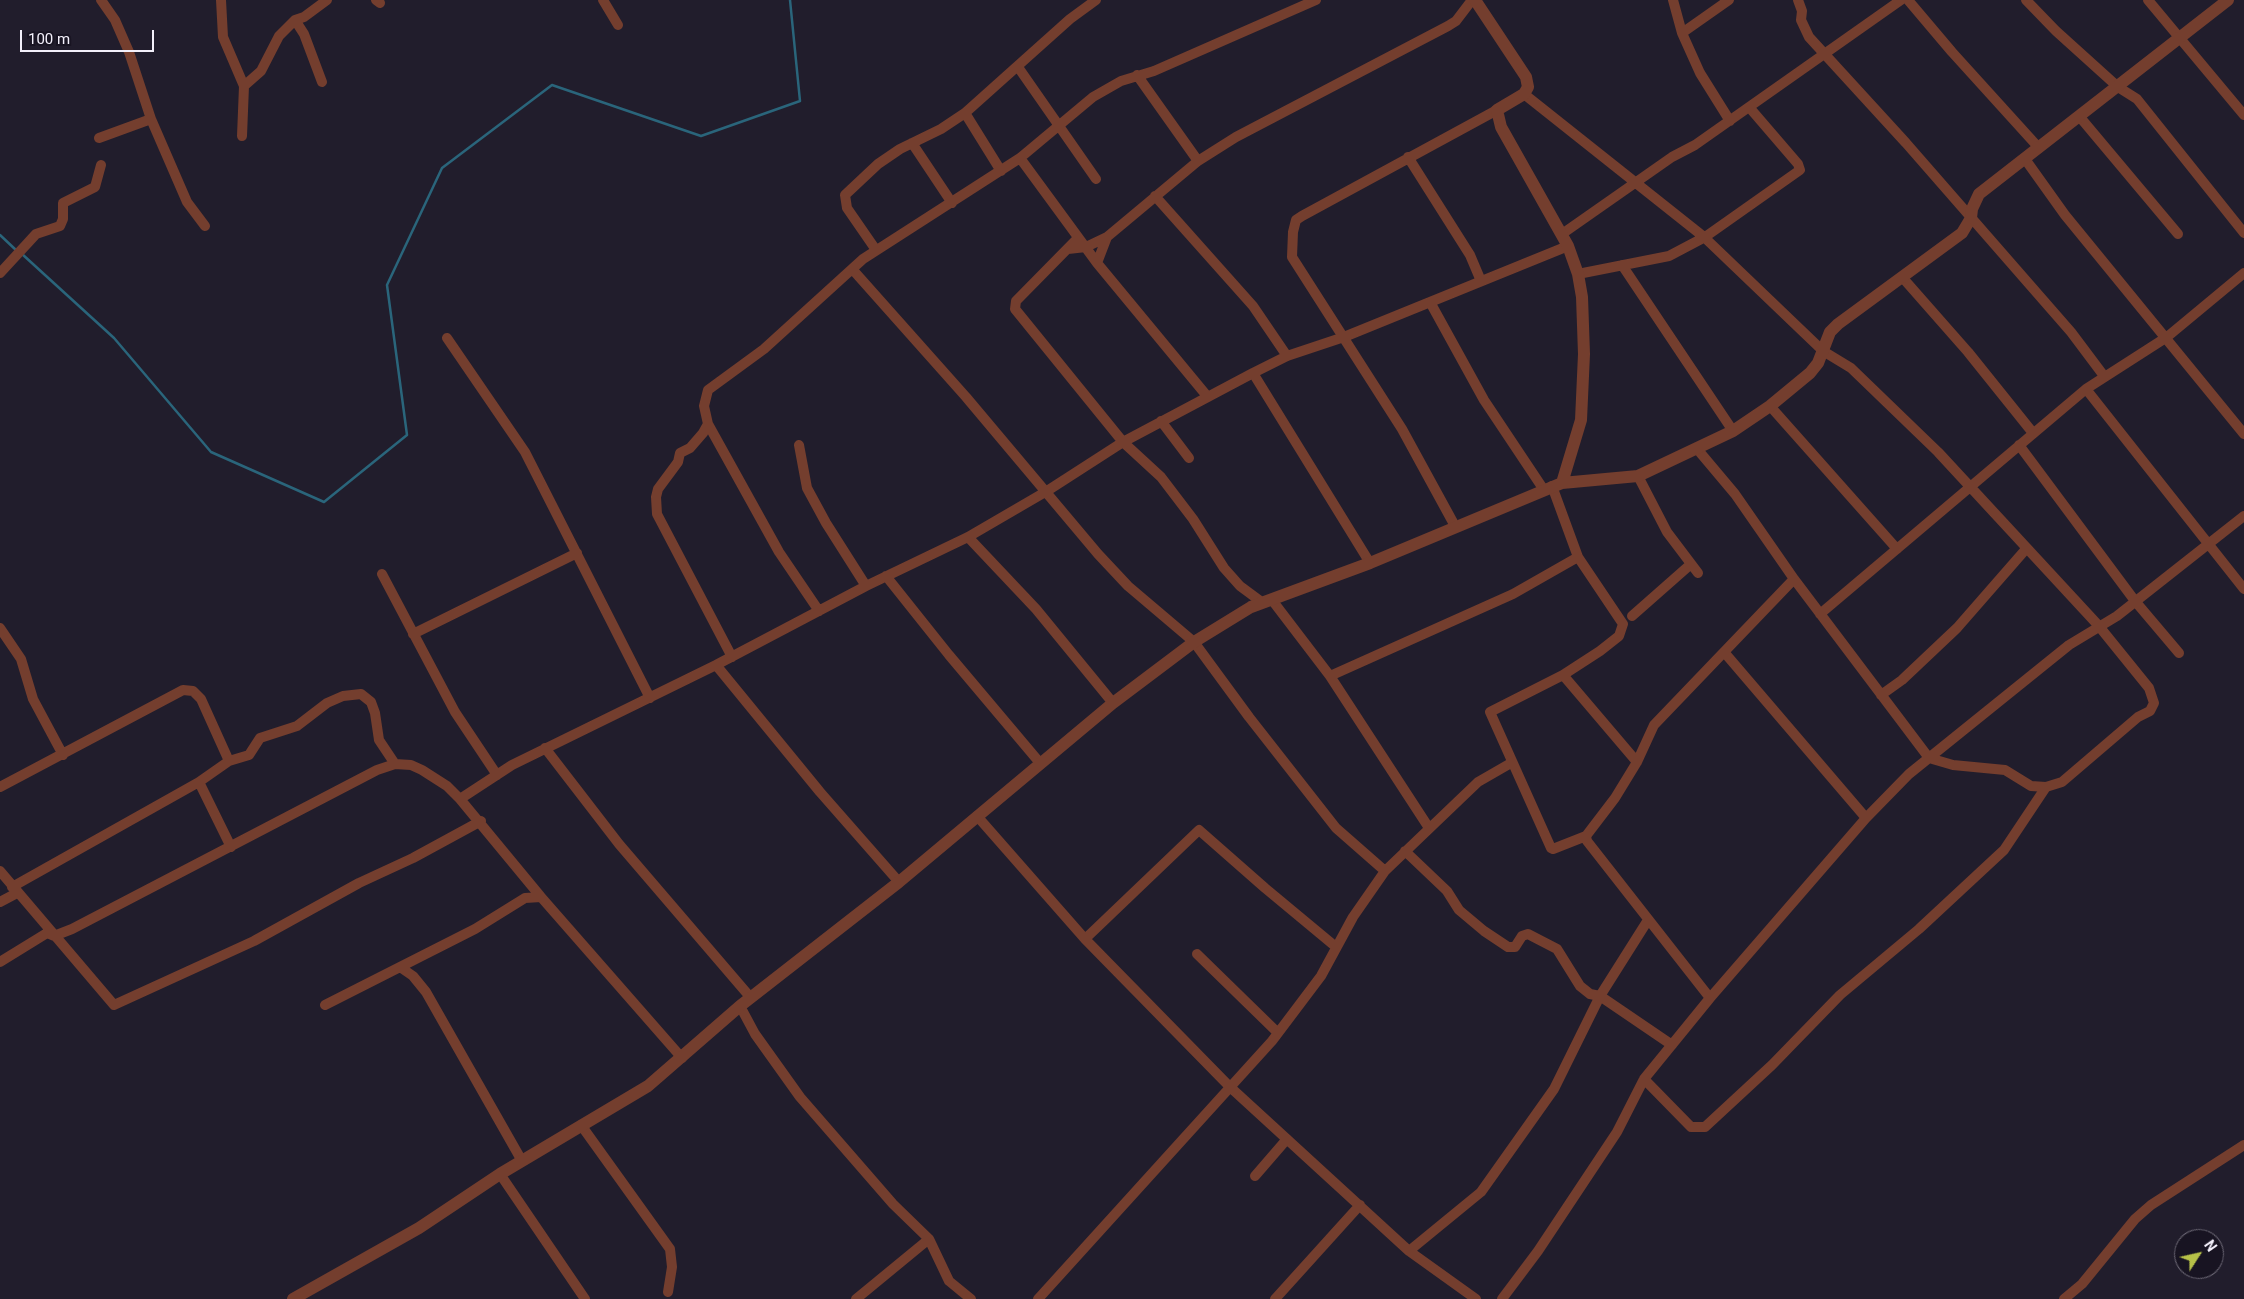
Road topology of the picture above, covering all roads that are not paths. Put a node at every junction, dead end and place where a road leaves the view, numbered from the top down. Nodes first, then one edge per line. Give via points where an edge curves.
1 (101, 0) edge
2 (221, 0) edge
3 (327, 0) edge
4 (603, 0) edge
5 (1096, 0) edge
6 (1316, 0) edge
7 (1473, 0) edge
8 (1673, 0) edge
9 (1729, 0) edge
10 (1798, 0) edge
11 (1901, 0) edge
12 (1908, 0) edge
13 (2026, 0) edge
14 (2148, 0) edge
15 (2228, 0) edge
16 (295, 20) junction
17 (618, 25) dead end
18 (1682, 33) junction
19 (2179, 39) junction
20 (1825, 54) junction
21 (1018, 67) junction
22 (1137, 75) junction
23 (322, 82) dead end
24 (244, 86) junction
25 (2118, 87) junction
26 (1524, 94) junction
27 (1749, 108) junction
28 (1497, 110) junction
29 (965, 113) junction
30 (2244, 115) edge
31 (2079, 116) junction
32 (152, 119) junction
33 (1730, 121) junction
34 (1059, 125) junction
35 (242, 136) dead end
36 (99, 138) dead end
37 (912, 143) junction
38 (2039, 148) junction
39 (1408, 157) junction
40 (1020, 158) junction
41 (2025, 159) junction
42 (1198, 161) junction
43 (101, 165) dead end
44 (1001, 171) junction
45 (1096, 179) dead end
46 (1634, 183) junction
47 (1155, 196) junction
48 (952, 203) junction
49 (1971, 218) junction
50 (205, 226) dead end
51 (2244, 233) edge
52 (1562, 234) junction
53 (2178, 234) dead end
54 (1107, 237) junction
55 (1704, 237) junction
56 (1078, 238) junction
57 (1568, 246) junction
58 (1086, 247) junction
59 (1068, 249) junction
60 (876, 250) junction
61 (1097, 263) junction
62 (1622, 266) junction
63 (852, 270) junction
64 (2244, 272) edge
65 (0, 273) edge
66 (1578, 274) junction
67 (1902, 277) junction
68 (1481, 280) junction
69 (1430, 302) junction
70 (1344, 336) junction
71 (2167, 337) junction
72 (447, 338) dead end
73 (1823, 351) junction
74 (1287, 356) junction
75 (1253, 373) junction
76 (2104, 376) junction
77 (2086, 389) junction
78 (1207, 396) junction
79 (1770, 406) junction
80 (1161, 421) junction
81 (708, 424) junction
82 (1733, 431) junction
83 (2033, 434) junction
84 (2244, 434) edge
85 (1123, 442) junction
86 (799, 445) dead end
87 (2019, 445) junction
88 (1698, 450) junction
89 (1189, 458) dead end
90 (1638, 476) junction
91 (1553, 486) junction
92 (1969, 488) junction
93 (1047, 491) junction
94 (2244, 516) edge
95 (1455, 526) junction
96 (968, 538) junction
97 (2208, 544) junction
98 (1896, 549) junction
99 (2026, 549) junction
100 (577, 553) junction
101 (1578, 557) junction
102 (1370, 563) junction
103 (1691, 564) junction
104 (1698, 573) dead end
105 (382, 574) dead end
106 (886, 576) junction
107 (1794, 579) junction
108 (866, 586) junction
109 (2244, 589) edge
110 (1267, 601) junction
111 (2135, 601) junction
112 (819, 611) junction
113 (1820, 614) junction
114 (1632, 616) dead end
115 (2098, 625) junction
116 (0, 628) edge
117 (413, 634) junction
118 (1194, 642) junction
119 (1724, 652) junction
120 (2179, 653) dead end
121 (732, 657) junction
122 (716, 665) junction
123 (1563, 675) junction
124 (1330, 676) junction
125 (1882, 695) junction
126 (650, 698) junction
127 (1113, 703) junction
128 (545, 748) junction
129 (63, 755) junction
130 (1929, 758) junction
131 (229, 761) junction
132 (1637, 762) junction
133 (1040, 763) junction
134 (1511, 763) junction
135 (394, 764) junction
136 (497, 775) junction
137 (199, 782) junction
138 (0, 787) edge
139 (2046, 787) junction
140 (460, 799) junction
141 (977, 816) junction
142 (1866, 818) junction
143 (481, 821) junction
144 (1429, 828) junction
145 (1586, 836) junction
146 (231, 847) junction
147 (1405, 852) junction
148 (0, 871) edge
149 (1385, 871) junction
150 (899, 882) junction
151 (532, 887) junction
152 (15, 890) junction
153 (541, 897) junction
154 (525, 898) junction
155 (0, 902) edge
156 (1648, 920) junction
157 (54, 936) junction
158 (1085, 940) junction
159 (1336, 947) junction
160 (1197, 954) dead end
161 (0, 962) edge
162 (400, 967) junction
163 (1600, 996) junction
164 (751, 998) junction
165 (1710, 998) junction
166 (325, 1005) dead end
167 (740, 1006) junction
168 (1278, 1033) junction
169 (1672, 1045) junction
170 (682, 1058) junction
171 (1644, 1079) junction
172 (1230, 1087) junction
173 (581, 1125) junction
174 (1287, 1139) junction
175 (2244, 1146) edge
176 (522, 1161) junction
177 (500, 1174) junction
178 (1255, 1176) dead end
179 (1360, 1205) junction
180 (929, 1239) junction
181 (1409, 1251) junction
182 (668, 1292) dead end
183 (294, 1299) edge
184 (585, 1299) edge
185 (856, 1299) edge
186 (971, 1299) edge
187 (1038, 1299) edge
188 (1275, 1299) edge
189 (1476, 1299) edge
190 (1502, 1299) edge
191 (2064, 1299) edge

1 - 32 street via 115,20 129,52
2 - 24 street via 223,37
3 - 16 street
4 - 17 street
5 - 21 street via 1070,19
6 - 22 street via 1154,71
7 - 26 street via 1526,77 1528,87
7 - 42 street via 1456,22 1236,137
8 - 18 street
9 - 18 street
10 - 20 street via 1801,20 1809,37
11 - 20 street
12 - 38 street
13 - 25 street
14 - 19 street
15 - 19 street
16 - 23 street via 304,34
16 - 24 street via 279,36 261,71
18 - 33 street via 1700,73
19 - 25 street
19 - 30 street
20 - 27 street
20 - 49 street
21 - 29 street
21 - 34 street
22 - 34 street via 1094,97
22 - 42 street
24 - 35 street
25 - 31 street
25 - 51 street via 2137,99
26 - 28 street
26 - 46 street
27 - 33 street
27 - 55 street via 1800,170
28 - 39 street
28 - 52 street via 1501,127
29 - 37 street
29 - 44 street
31 - 38 street
31 - 53 street
32 - 36 street
32 - 50 street via 187,202
33 - 46 street
34 - 40 street
34 - 45 street
37 - 48 street
37 - 60 street via 878,164 845,195 848,208
38 - 41 street
39 - 68 street via 1470,255
39 - 70 street via 1296,220 1292,257
40 - 44 street
40 - 56 street
41 - 49 street via 1979,194
41 - 71 street via 2065,215
42 - 47 street
43 - 65 street via 95,187 63,204 60,226 36,234
44 - 48 street
46 - 52 street
46 - 55 street
47 - 54 street
47 - 74 street via 1253,306
48 - 60 street
49 - 67 street via 1962,233
49 - 76 street via 2071,332
52 - 57 street
54 - 58 street
54 - 61 street
55 - 62 street via 1669,256
55 - 73 street
56 - 58 street
56 - 59 street
57 - 66 street
57 - 68 street
58 - 59 street
58 - 61 street
59 - 85 street via 1016,301 1015,309
60 - 63 street
61 - 78 street
62 - 66 street
62 - 82 street
63 - 81 street via 764,349 708,390 704,406
63 - 93 street
64 - 71 street
66 - 91 street via 1584,354 1581,420
67 - 73 street via 1838,324 1830,332
67 - 83 street via 1968,352
68 - 69 street
69 - 70 street
69 - 91 street via 1484,400
70 - 74 street
70 - 95 street via 1402,429
71 - 76 street
71 - 84 street
72 - 100 street via 525,452
73 - 79 street via 1810,373
73 - 92 street via 1851,368 1938,452
74 - 75 street
75 - 78 street
75 - 102 street
76 - 77 street
77 - 83 street
77 - 97 street
78 - 80 street
79 - 82 street
79 - 98 street
80 - 85 street
80 - 89 street
81 - 112 street via 779,552
81 - 121 street via 690,448 680,453 678,462 658,489 657,514
82 - 88 street
83 - 87 street
85 - 93 street
85 - 110 street via 1161,477 1240,586
86 - 108 street via 807,488
87 - 92 street
87 - 111 street
88 - 90 street
88 - 107 street via 1735,494
90 - 91 street
90 - 103 street via 1667,532
91 - 95 street
91 - 101 street
92 - 98 street
92 - 99 street
93 - 96 street
93 - 118 street via 1128,586
94 - 97 street
95 - 102 street
96 - 106 street
96 - 127 street via 1036,609
97 - 109 street
97 - 111 street
98 - 113 street
99 - 115 street
99 - 125 street via 1957,628
100 - 117 street
100 - 126 street
101 - 123 street via 1623,624 1622,631 1600,651
101 - 124 street via 1513,594
102 - 110 street
103 - 104 street
103 - 114 street
105 - 117 street
106 - 108 street
106 - 133 street
107 - 113 street
107 - 119 street
108 - 112 street
110 - 118 street
110 - 124 street
111 - 115 street via 2117,616
111 - 120 street
112 - 121 street
113 - 125 street
115 - 130 street via 2068,645
115 - 139 street via 2149,688 2154,703 2150,711 2062,782
116 - 129 street via 21,659 33,699
117 - 136 street via 455,712
118 - 127 street
118 - 149 street via 1336,828
119 - 132 street via 1654,725
119 - 142 street
121 - 122 street
122 - 126 street
122 - 150 street
123 - 132 street
123 - 134 street via 1490,712
124 - 144 street
125 - 130 street
126 - 128 street
127 - 133 street
128 - 136 street
128 - 164 street via 619,844
129 - 131 street via 183,690 193,691 201,699
129 - 138 street
130 - 139 street via 1953,765 2005,770 2031,786
130 - 142 street
131 - 135 street via 249,756 260,738 297,726 327,703 343,696 361,694 371,702 376,713 379,740
131 - 137 street
132 - 145 street
133 - 141 street
134 - 144 street via 1478,782
134 - 145 street via 1551,848 1556,849
135 - 140 street via 411,765 422,770
135 - 146 street
136 - 140 street
137 - 146 street
137 - 152 street
139 - 171 street via 2004,850 1919,929 1840,994 1772,1065 1705,1127 1691,1127
140 - 143 street
141 - 150 street
141 - 158 street
142 - 165 street
143 - 151 street
143 - 157 street via 254,941 114,1005
144 - 147 street
145 - 156 street
146 - 157 street
147 - 149 street
147 - 163 street via 1447,891 1459,910 1484,931 1508,947 1516,948 1522,936 1528,934 1553,946 1580,986 1590,994
148 - 152 street
149 - 159 street
150 - 164 street
151 - 153 street
151 - 154 street
152 - 155 street
152 - 157 street
153 - 154 street
153 - 170 street
154 - 162 street via 475,929
156 - 163 street
156 - 165 street
157 - 161 street via 47,933
158 - 159 street via 1199,830
158 - 172 street
159 - 168 street via 1321,976
160 - 168 street
162 - 166 street
162 - 176 street via 413,976 426,992
163 - 169 street
163 - 181 street via 1554,1089 1481,1192
164 - 167 street
165 - 169 street
167 - 170 street
167 - 180 street via 755,1034 800,1097 893,1204
168 - 172 street
169 - 171 street
170 - 173 street via 648,1086
171 - 190 street via 1617,1132
172 - 174 street
172 - 187 street
173 - 176 street
173 - 182 street via 670,1249 672,1267
174 - 178 street
174 - 179 street
175 - 191 street via 2151,1205 2135,1219 2082,1284
176 - 177 street
177 - 183 street via 419,1228
177 - 184 street
179 - 181 street
179 - 188 street
180 - 185 street
180 - 186 street via 949,1281
181 - 189 street

